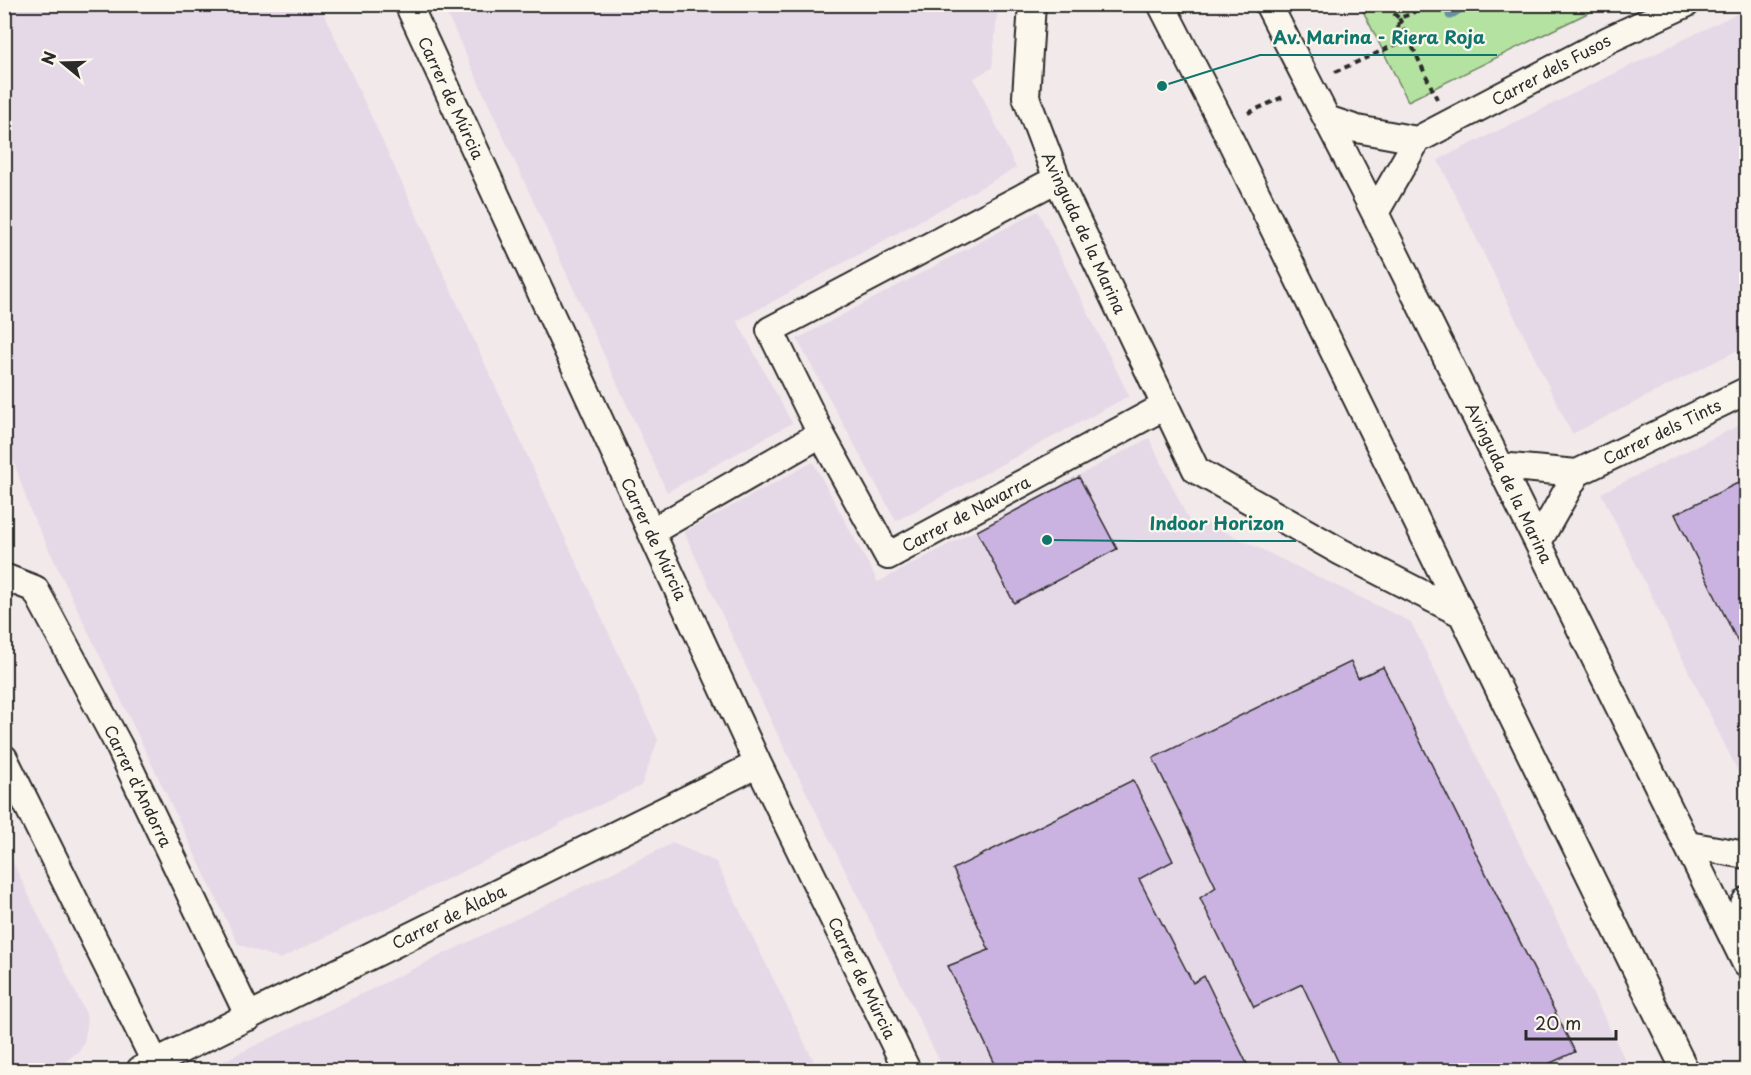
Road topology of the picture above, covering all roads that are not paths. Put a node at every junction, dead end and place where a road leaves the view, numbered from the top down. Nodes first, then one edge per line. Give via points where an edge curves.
1 (408, 4) edge
2 (1032, 4) edge
3 (1161, 4) edge
4 (1268, 4) edge
5 (1686, 4) edge
6 (1327, 119) junction
7 (1417, 140) junction
8 (1057, 179) junction
9 (1375, 213) junction
10 (1746, 391) edge
11 (1165, 406) junction
12 (821, 435) junction
13 (1500, 466) junction
14 (1577, 473) junction
15 (651, 532) junction
16 (1538, 542) junction
17 (4, 577) edge
18 (1462, 614) junction
19 (4, 758) edge
20 (758, 764) junction
21 (1688, 845) junction
22 (1746, 855) edge
23 (1746, 901) edge
24 (1730, 930) junction
25 (1746, 964) edge
26 (249, 1017) junction
27 (152, 1068) edge
28 (907, 1071) edge
29 (1685, 1071) edge

1 - 15 street, Carrer de Múrcia
2 - 8 street, Avinguda de la Marina via 1026,97
3 - 18 street
4 - 6 street, Avinguda de la Marina
5 - 7 street, Carrer dels Fusos via 1610,39
6 - 7 street
6 - 9 street, Avinguda de la Marina
7 - 9 street
8 - 11 street, Avinguda de la Marina
8 - 12 street, Carrer de Navarra via 770,330
9 - 13 street, Avinguda de la Marina
10 - 14 street, Carrer dels Tints
11 - 12 street, Carrer de Navarra via 888,556
11 - 18 street, Avinguda de la Marina via 1196,470 1341,552
12 - 15 street
13 - 14 street
13 - 16 street, Avinguda de la Marina
14 - 16 street
15 - 20 street, Carrer de Múrcia
16 - 21 street, Avinguda de la Marina
17 - 26 street, Carrer d'Andorra via 35,589 119,746
18 - 29 street
19 - 27 street
20 - 26 street, Carrer de Álaba
20 - 28 street, Carrer de Múrcia
21 - 22 street
21 - 24 street, Avinguda de la Marina
23 - 24 street
24 - 25 street, Avinguda de la Marina
26 - 27 street, Carrer de Álaba

